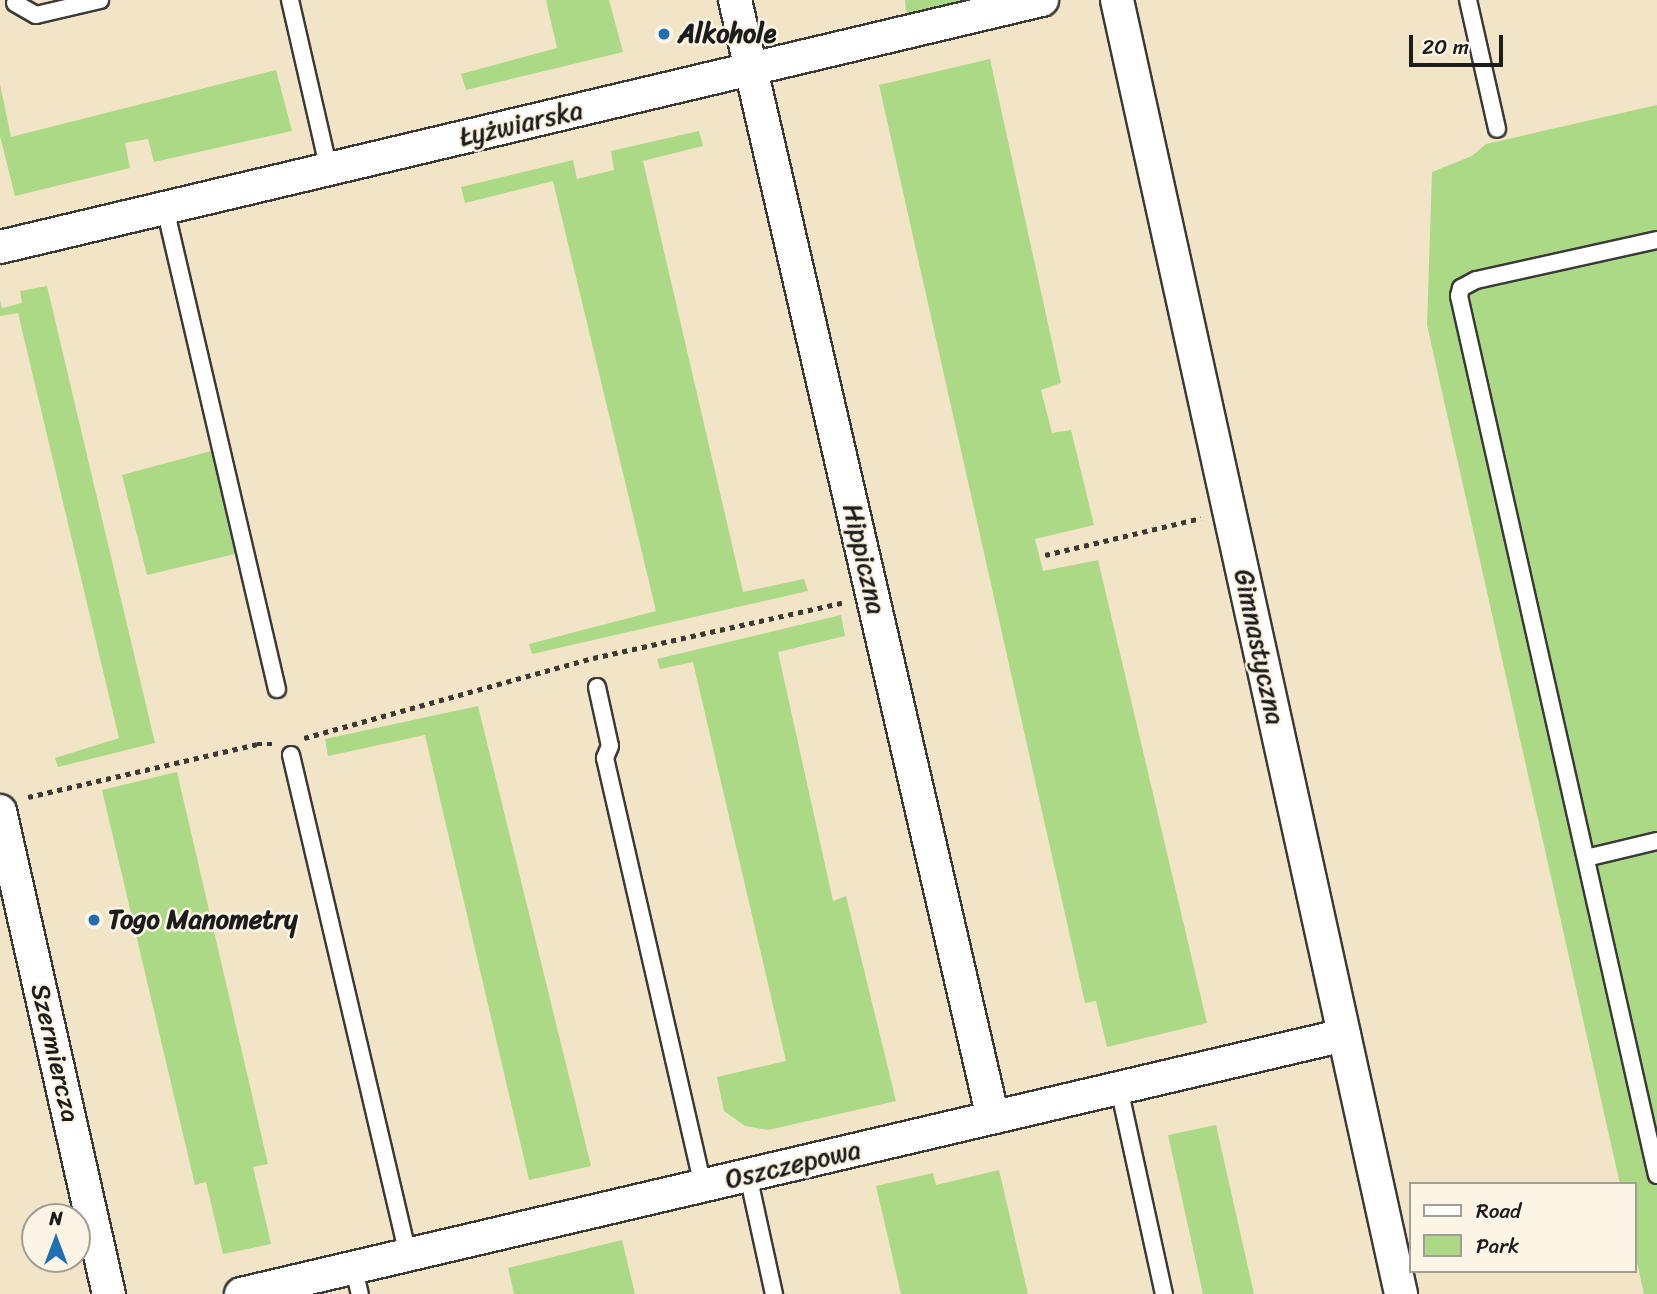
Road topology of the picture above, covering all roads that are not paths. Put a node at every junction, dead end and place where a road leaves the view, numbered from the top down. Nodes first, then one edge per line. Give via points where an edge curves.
1 (100, 0) edge
2 (290, 0) edge
3 (735, 0) edge
4 (1042, 0) edge
5 (1117, 0) edge
6 (1468, 0) edge
7 (15, 3) dead end
8 (751, 71) junction
9 (1497, 130) dead end
10 (329, 170) junction
11 (165, 208) junction
12 (1657, 240) edge
13 (0, 247) edge
14 (597, 687) dead end
15 (277, 690) dead end
16 (291, 755) dead end
17 (13, 804) edge
18 (1657, 841) edge
19 (1586, 858) junction
20 (1344, 1035) junction
21 (1119, 1088) junction
22 (993, 1118) junction
23 (748, 1175) junction
24 (1657, 1175) edge
25 (703, 1186) junction
26 (408, 1255) junction
27 (357, 1281) edge
28 (109, 1294) edge
29 (241, 1294) edge
30 (774, 1294) edge
31 (1164, 1294) edge
32 (1401, 1294) edge

1 - 7 lane via 36,15
2 - 10 lane
3 - 8 street, Hippiczna
4 - 8 street, Łyżwiarska
5 - 20 street, Gimnastyczna
6 - 9 lane
8 - 10 street, Łyżwiarska
8 - 22 street, Hippiczna
10 - 11 street, Łyżwiarska
11 - 13 street, Łyżwiarska
11 - 15 lane
12 - 19 lane via 1476,279 1466,283 1459,296
14 - 25 lane via 610,746 605,758
16 - 26 lane
17 - 28 street, Szermiercza
18 - 19 lane
19 - 24 lane
20 - 21 street, Oszczepowa
20 - 32 street, Gimnastyczna
21 - 22 street, Oszczepowa
21 - 31 lane
22 - 23 street, Oszczepowa
23 - 25 street, Oszczepowa
23 - 30 lane
25 - 26 street, Oszczepowa
26 - 27 street, Oszczepowa
27 - 29 street, Oszczepowa

